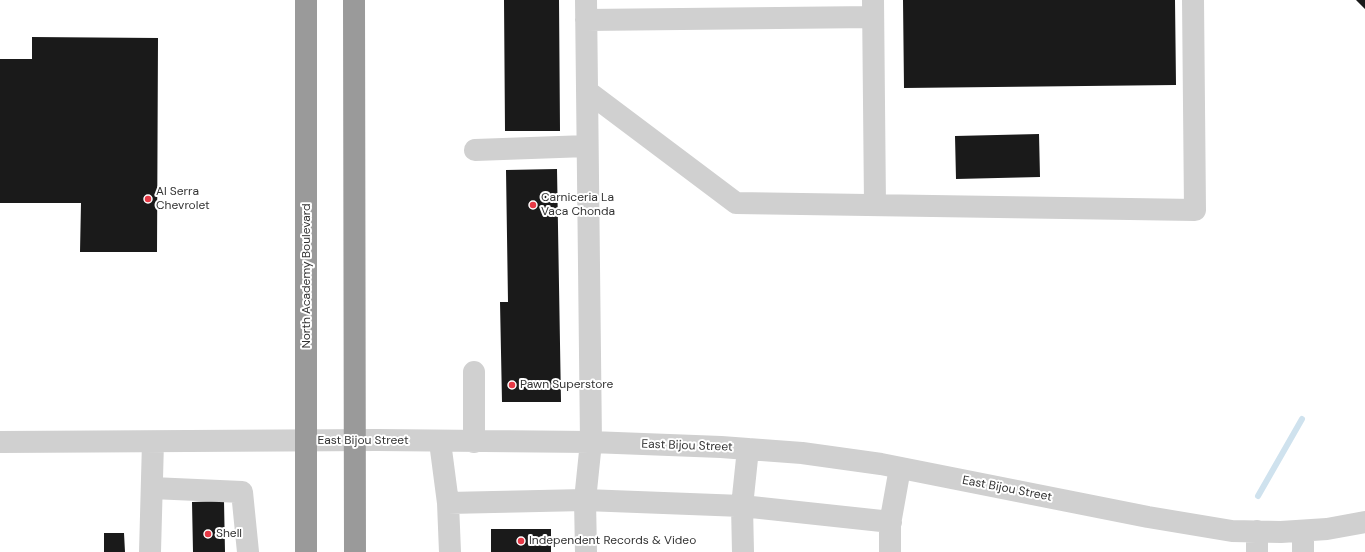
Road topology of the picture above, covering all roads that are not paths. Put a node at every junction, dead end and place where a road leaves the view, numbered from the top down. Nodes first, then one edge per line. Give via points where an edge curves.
1 (306, 0) edge
2 (354, 0) edge
3 (1193, 0) edge
4 (873, 8) edge
5 (586, 10) edge
6 (587, 91) junction
7 (587, 146) junction
8 (475, 150) dead end
9 (875, 205) junction
10 (474, 372) dead end
11 (307, 441) junction
12 (355, 441) junction
13 (0, 442) edge
14 (153, 442) junction
15 (440, 442) junction
16 (474, 442) junction
17 (591, 442) junction
18 (748, 448) junction
19 (900, 468) junction
20 (152, 488) junction
21 (585, 500) junction
22 (448, 503) junction
23 (742, 506) junction
24 (891, 522) junction
25 (1365, 522) edge
26 (1303, 531) junction
27 (1257, 542) edge
28 (150, 552) edge
29 (248, 552) edge
30 (306, 552) edge
31 (355, 552) edge
32 (450, 552) edge
33 (586, 552) edge
34 (743, 552) edge
35 (890, 552) edge
36 (1303, 552) edge

1 - 11 highway, North Academy Boulevard
2 - 12 highway
3 - 9 street via 1195,210
4 - 5 street
4 - 9 street
5 - 6 street
6 - 7 street
6 - 9 street via 736,203
7 - 8 street
7 - 17 street
10 - 16 street
11 - 12 street, East Bijou Street
11 - 14 street, East Bijou Street
11 - 30 highway, North Academy Boulevard
12 - 15 street, East Bijou Street
12 - 31 highway
13 - 14 street, East Bijou Street
14 - 20 street
15 - 16 street, East Bijou Street
15 - 22 street
16 - 17 street, East Bijou Street
17 - 18 street, East Bijou Street
17 - 21 street
18 - 19 street, East Bijou Street via 802,452
18 - 23 street
19 - 24 street
19 - 27 street, East Bijou Street via 1232,531
20 - 28 street
20 - 29 street via 242,492
21 - 22 street
21 - 23 street
21 - 33 street
22 - 32 street
23 - 24 street
23 - 34 street
24 - 35 street
25 - 26 street, East Bijou Street
26 - 27 street, East Bijou Street via 1281,532
26 - 36 street

